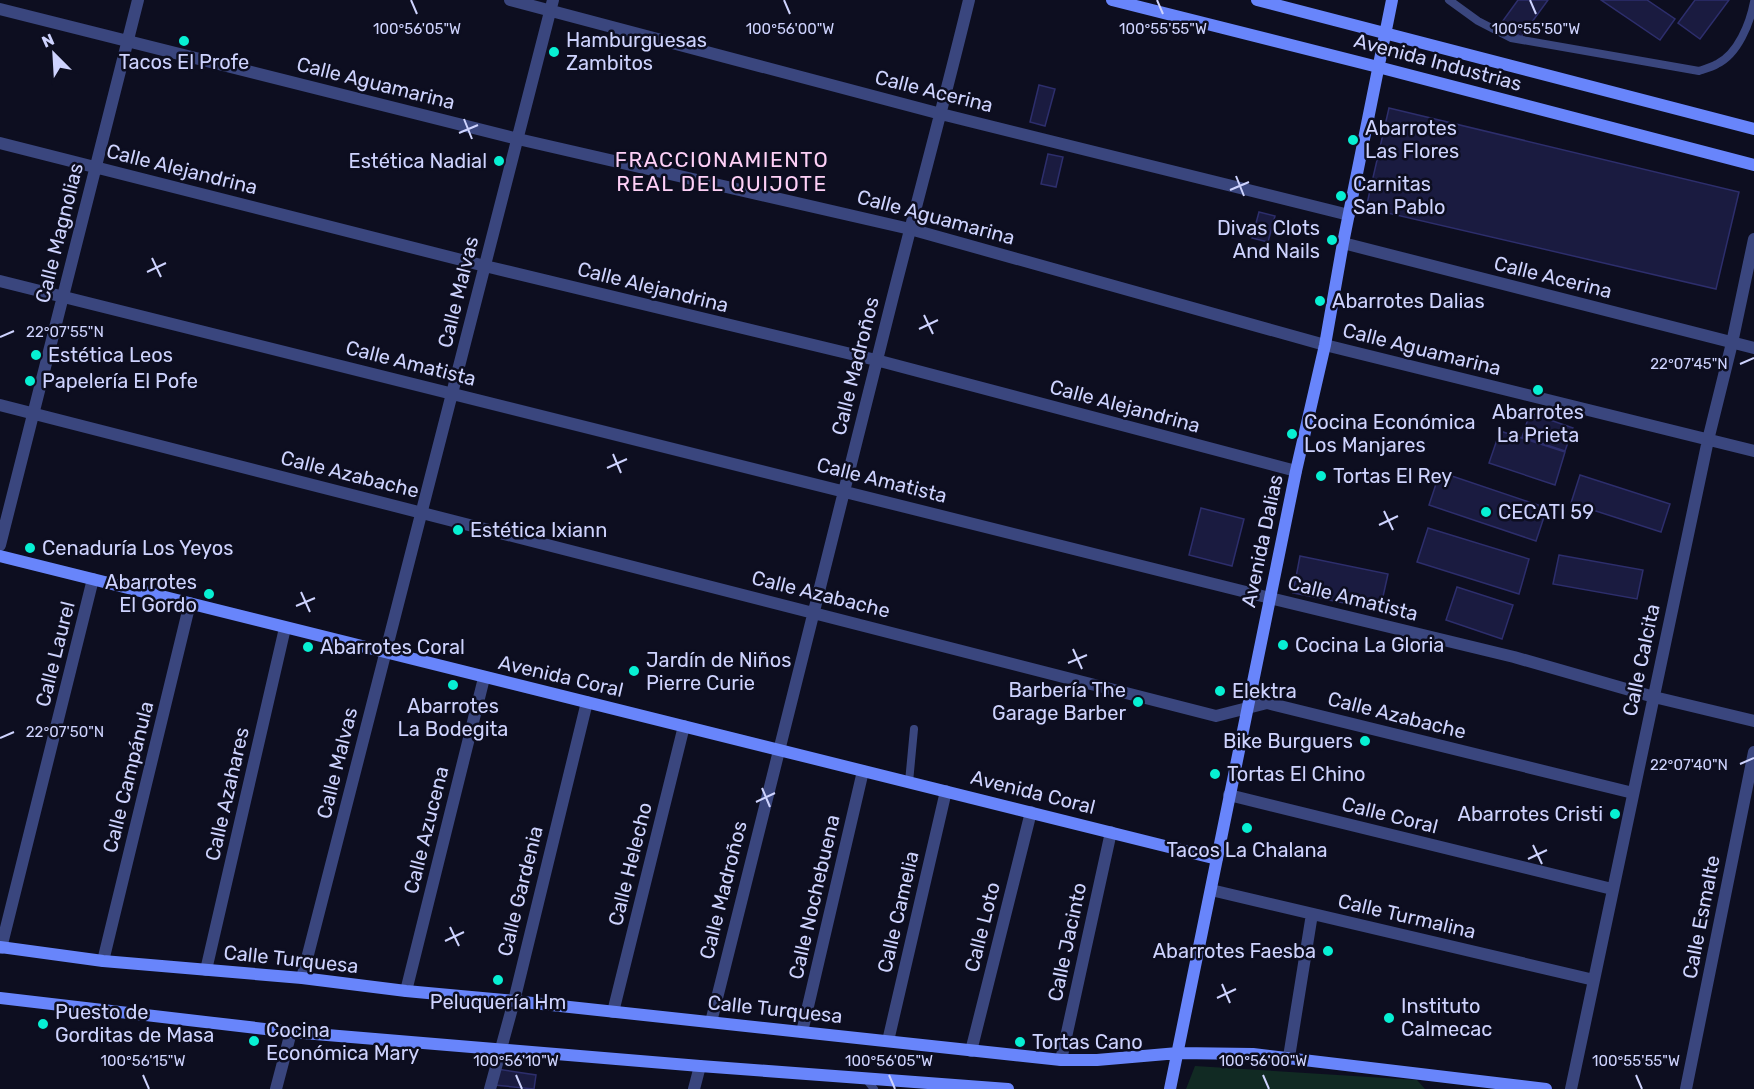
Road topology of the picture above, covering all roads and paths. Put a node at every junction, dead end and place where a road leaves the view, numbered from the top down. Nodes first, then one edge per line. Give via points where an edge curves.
1 (138, 0) edge
2 (510, 0) edge
3 (969, 0) edge
4 (1113, 0) edge
5 (1257, 0) edge
6 (1392, 0) edge
7 (1449, 0) edge
8 (1754, 2) edge
9 (1278, 3) edge
10 (552, 5) edge
11 (0, 9) edge
12 (1385, 32) junction
13 (128, 40) junction
14 (1378, 66) junction
15 (941, 114) junction
16 (1754, 129) edge
17 (518, 139) junction
18 (0, 143) edge
19 (1754, 165) edge
20 (96, 168) junction
21 (1349, 214) junction
22 (910, 229) junction
23 (1754, 239) edge
24 (1342, 243) junction
25 (485, 266) junction
26 (0, 281) edge
27 (63, 297) junction
28 (1732, 343) junction
29 (1325, 345) junction
30 (1754, 348) edge
31 (876, 360) junction
32 (452, 393) junction
33 (0, 405) edge
34 (33, 414) junction
35 (1708, 440) junction
36 (1754, 451) edge
37 (1296, 471) junction
38 (843, 491) junction
39 (422, 512) junction
40 (0, 544) edge
41 (0, 556) edge
42 (93, 579) junction
43 (1270, 598) junction
44 (190, 603) junction
45 (812, 612) junction
46 (285, 628) junction
47 (386, 652) junction
48 (484, 678) junction
49 (1654, 697) junction
50 (587, 702) junction
51 (1248, 708) junction
52 (1754, 721) edge
53 (684, 726) junction
54 (914, 729) dead end
55 (777, 750) junction
56 (1754, 752) edge
57 (863, 771) junction
58 (909, 782) junction
59 (946, 791) junction
60 (1633, 793) junction
61 (1229, 795) junction
62 (1031, 812) junction
63 (1110, 832) junction
64 (1217, 859) junction
65 (1612, 889) junction
66 (1211, 890) junction
67 (1312, 914) junction
68 (1, 948) edge
69 (103, 960) junction
70 (206, 970) junction
71 (302, 978) junction
72 (1594, 980) junction
73 (406, 991) junction
74 (0, 998) edge
75 (514, 1001) junction
76 (613, 1012) junction
77 (711, 1022) junction
78 (291, 1032) junction
79 (802, 1032) junction
80 (888, 1041) junction
81 (500, 1050) junction
82 (971, 1050) junction
83 (1178, 1053) junction
84 (1289, 1057) junction
85 (1061, 1060) junction
86 (700, 1066) junction
87 (866, 1078) junction
88 (956, 1087) edge
89 (276, 1089) edge
90 (490, 1089) edge
91 (694, 1089) edge
92 (874, 1089) edge
93 (1008, 1089) edge
94 (1170, 1089) edge
95 (1546, 1089) edge
96 (1571, 1089) edge
97 (1686, 1089) edge

1 - 13 street, Calle Magnolias
2 - 10 street, Calle Acerina
3 - 15 street, Calle Madroños
4 - 14 main road, Avenida Industrias
5 - 9 main road, Avenida Industrias
6 - 12 main road, Avenida Dalias
7 - 8 lane via 1510,38 1699,71 1719,63 1732,52 1750,22
9 - 12 main road, Avenida Industrias
10 - 15 street, Calle Acerina
10 - 17 street, Calle Malvas
11 - 13 street, Calle Aguamarina
12 - 14 main road, Avenida Dalias
12 - 16 main road, Avenida Industrias
13 - 17 street, Calle Aguamarina
13 - 20 street, Calle Magnolias
14 - 19 main road, Avenida Industrias
14 - 21 main road, Avenida Dalias
15 - 21 street, Calle Acerina
15 - 22 street, Calle Madroños
17 - 22 street, Calle Aguamarina
17 - 25 street, Calle Malvas
18 - 20 street, Calle Alejandrina
20 - 25 street, Calle Alejandrina
20 - 27 street, Calle Magnolias
21 - 24 main road, Avenida Dalias
22 - 29 street, Calle Aguamarina
22 - 31 street, Calle Madroños
23 - 28 street, Calle Calcita
24 - 28 street, Calle Acerina
24 - 29 main road, Avenida Dalias
25 - 31 street, Calle Alejandrina
25 - 32 street, Calle Malvas
26 - 27 street, Calle Amatista
27 - 32 street, Calle Amatista
27 - 34 street, Calle Magnolias
28 - 30 street, Calle Acerina
28 - 35 street, Calle Calcita
29 - 35 street, Calle Aguamarina
29 - 37 main road, Avenida Dalias
31 - 37 street, Calle Alejandrina
31 - 38 street, Calle Madroños
32 - 38 street, Calle Amatista
32 - 39 street, Calle Malvas
33 - 34 street, Calle Azabache
34 - 39 street, Calle Azabache
34 - 40 street, Calle Magnolias
35 - 36 street, Calle Aguamarina
35 - 49 street, Calle Calcita
37 - 43 main road, Avenida Dalias
38 - 43 street, Calle Amatista
38 - 45 street, Calle Madroños
39 - 45 street, Calle Azabache
39 - 47 street, Calle Malvas
41 - 42 main road, Avenida Coral
42 - 44 main road, Avenida Coral
42 - 68 street, Calle Laurel
43 - 49 street, Calle Amatista via 1514,657
43 - 51 main road, Avenida Dalias
44 - 46 main road, Avenida Coral
44 - 69 street, Calle Campánula
45 - 51 street, Calle Azabache via 1216,716
45 - 55 street, Calle Madroños
46 - 47 main road, Avenida Coral
46 - 70 street, Calle Azahares
47 - 48 main road, Avenida Coral
47 - 71 street, Calle Malvas
48 - 50 main road, Avenida Coral
48 - 73 street, Calle Azucena
49 - 52 street, Calle Amatista
49 - 60 street, Calle Calcita
50 - 53 main road, Avenida Coral
50 - 75 street, Calle Gardenia
51 - 60 street, Calle Azabache via 1267,703
51 - 61 main road, Avenida Dalias
53 - 55 main road, Avenida Coral
53 - 76 street, Calle Helecho
54 - 58 lane
55 - 57 main road, Avenida Coral
55 - 77 street, Calle Madroños
56 - 97 street, Calle Esmalte
57 - 58 main road, Avenida Coral
57 - 79 street, Calle Nochebuena
58 - 59 main road, Avenida Coral
59 - 62 main road, Avenida Coral
59 - 80 street, Calle Camelia
60 - 65 street, Calle Calcita
61 - 64 main road, Avenida Dalias
61 - 65 street, Calle Coral
62 - 63 main road, Avenida Coral
62 - 82 street, Calle Loto
63 - 64 main road, Avenida Coral
63 - 85 street, Calle Jacinto
64 - 66 main road, Avenida Dalias
65 - 72 street, Calle Calcita
66 - 67 street, Calle Turmalina
66 - 83 main road, Avenida Dalias
67 - 72 street, Calle Turmalina
67 - 84 street
68 - 69 main road, Calle Turquesa
69 - 70 main road, Calle Turquesa
70 - 71 main road, Calle Turquesa
71 - 73 main road, Calle Turquesa
72 - 96 street, Calle Calcita
73 - 75 main road, Calle Turquesa
74 - 78 main road
75 - 76 main road, Calle Turquesa
75 - 81 street, Calle Gardenia
76 - 77 main road, Calle Turquesa
77 - 79 main road, Calle Turquesa
78 - 81 main road
78 - 89 street
79 - 80 main road, Calle Turquesa
80 - 82 main road, Calle Turquesa
81 - 86 main road
81 - 90 street, Calle Gardenia
82 - 85 main road, Calle Turquesa
83 - 84 main road, Calle Turquesa
83 - 85 main road, Calle Turquesa
83 - 94 main road, Avenida Dalias
84 - 95 main road, Calle Turquesa
86 - 87 main road
86 - 91 street
87 - 88 main road
87 - 92 lane
88 - 93 main road

